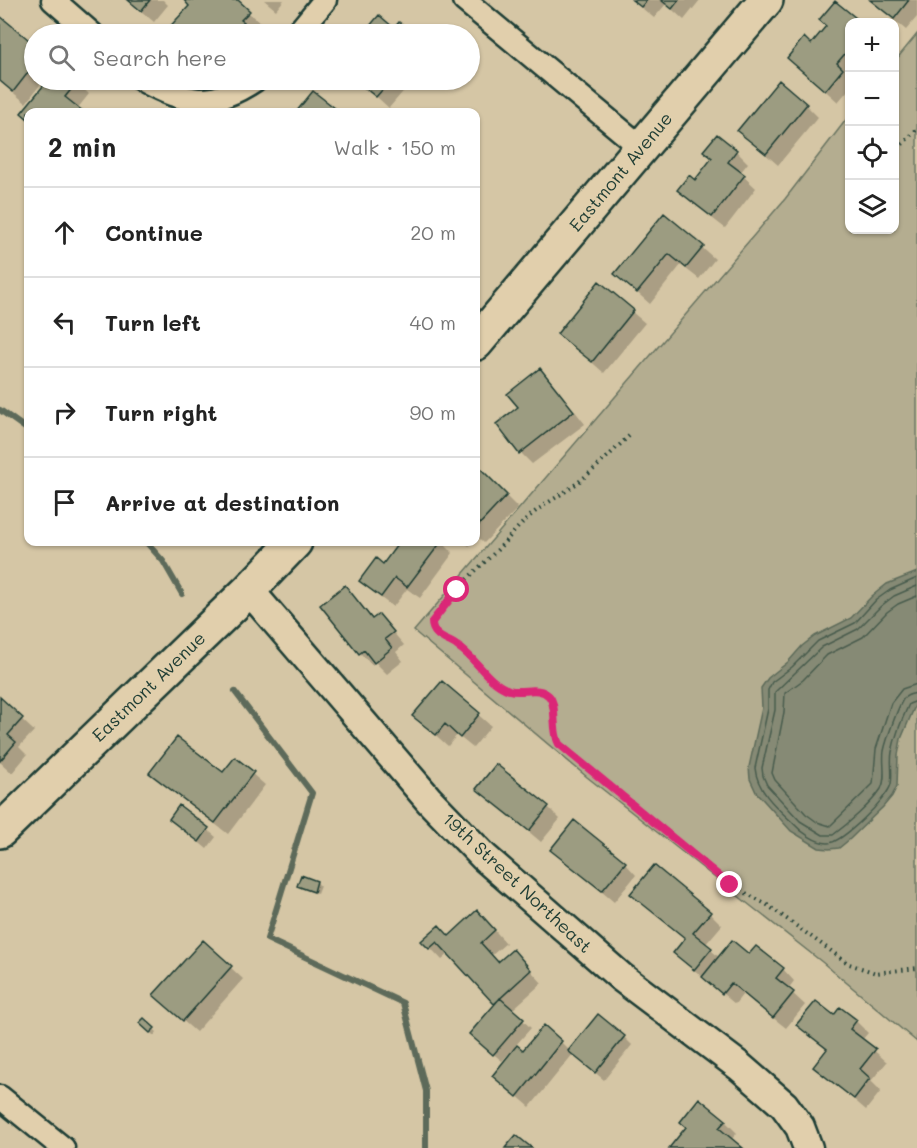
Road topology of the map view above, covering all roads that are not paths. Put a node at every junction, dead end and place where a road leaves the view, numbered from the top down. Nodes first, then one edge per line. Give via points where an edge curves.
1 (53, 0) edge
2 (325, 0) edge
3 (464, 0) edge
4 (766, 0) edge
5 (81, 24) edge
6 (305, 24) edge
7 (161, 90) edge
8 (239, 90) edge
9 (642, 148) junction
10 (480, 338) edge
11 (292, 546) edge
12 (249, 590) junction
13 (0, 831) edge
14 (0, 1097) edge
15 (63, 1148) edge
16 (808, 1148) edge

1 - 5 street
2 - 6 street
3 - 9 street
4 - 9 main road, Eastmont Avenue
7 - 8 street via 192,101 219,98
9 - 10 main road, Eastmont Avenue
11 - 12 main road, Eastmont Avenue
12 - 13 main road, Eastmont Avenue
12 - 16 street, 19th Street Northeast via 429,800 484,857 621,977 740,1066 784,1105 800,1127
14 - 15 street

